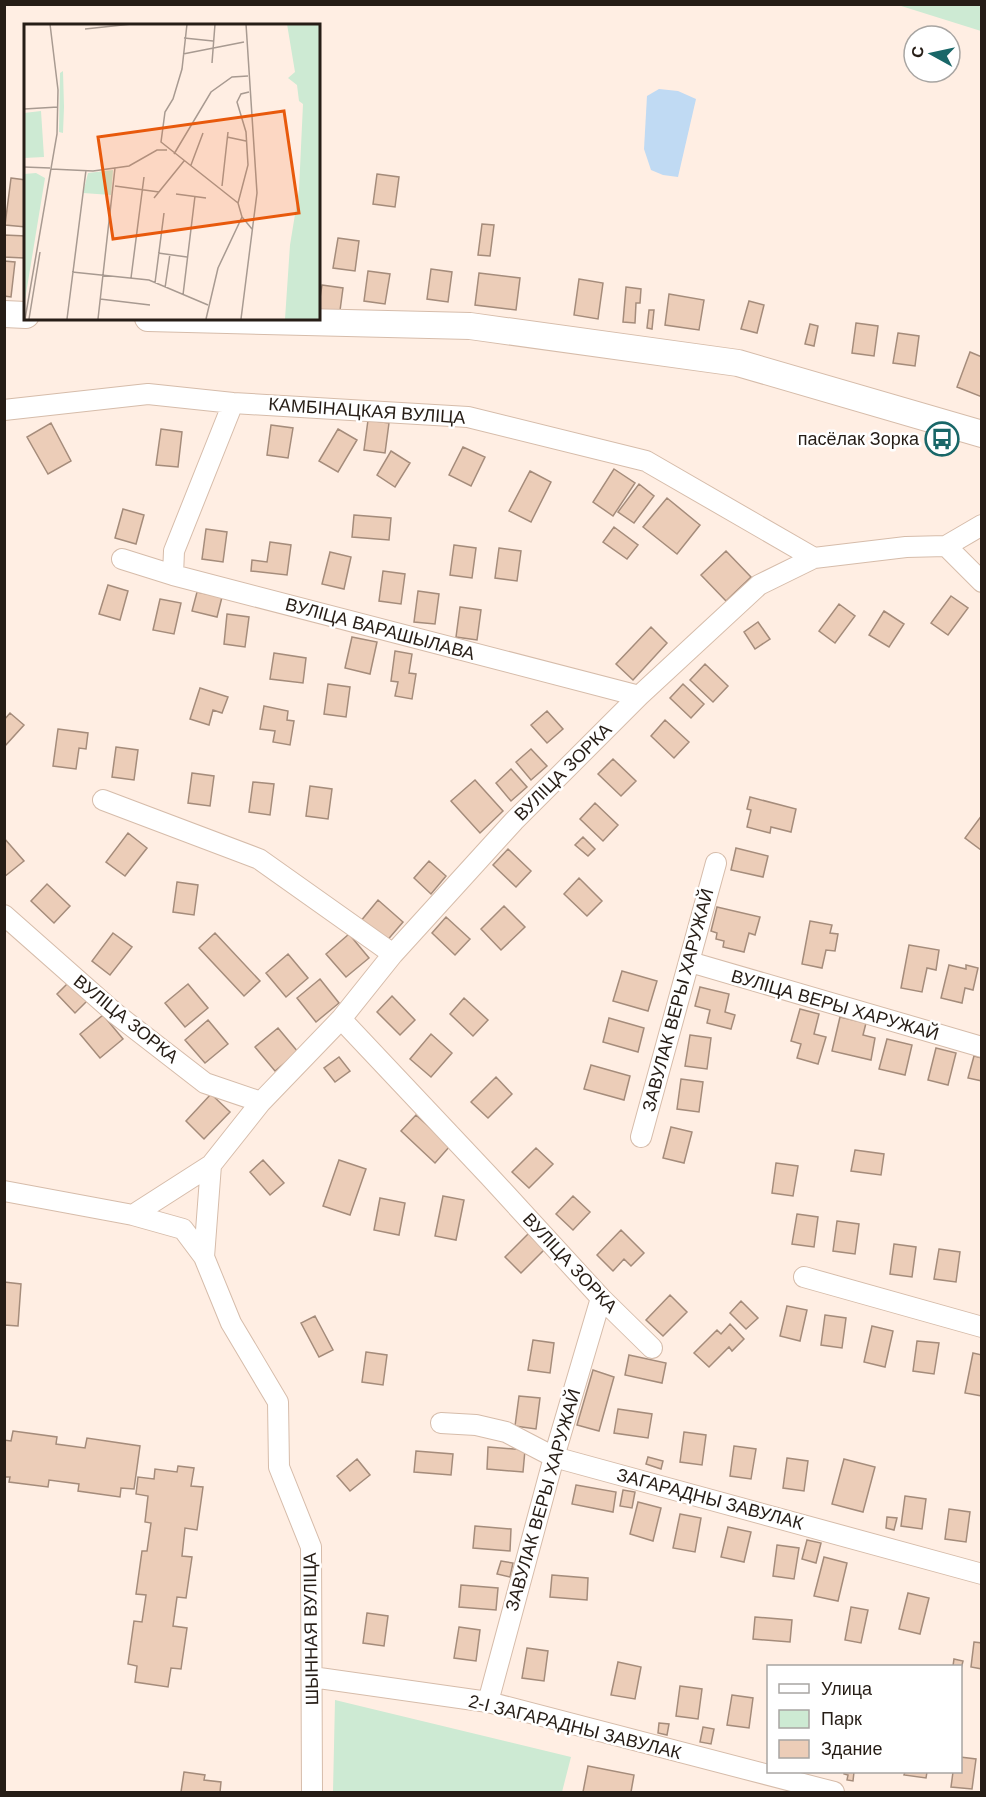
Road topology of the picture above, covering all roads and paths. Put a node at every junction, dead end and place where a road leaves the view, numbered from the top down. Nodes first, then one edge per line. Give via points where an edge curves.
1 (4, 314) edge
2 (24, 315) edge
3 (228, 320) edge
4 (233, 403) junction
5 (4, 410) edge
6 (981, 434) edge
7 (981, 525) edge
8 (946, 546) junction
9 (814, 558) junction
10 (122, 559) dead end
11 (173, 576) junction
12 (981, 582) edge
13 (639, 696) junction
14 (103, 800) dead end
15 (716, 863) dead end
16 (4, 915) edge
17 (393, 954) junction
18 (690, 962) junction
19 (341, 1019) junction
20 (981, 1047) edge
21 (261, 1102) junction
22 (641, 1137) dead end
23 (211, 1165) junction
24 (4, 1191) edge
25 (133, 1215) junction
26 (204, 1257) junction
27 (804, 1277) dead end
28 (601, 1298) junction
29 (981, 1327) edge
30 (652, 1348) dead end
31 (441, 1423) dead end
32 (554, 1457) junction
33 (981, 1574) edge
34 (312, 1677) junction
35 (488, 1702) junction
36 (312, 1792) edge
37 (834, 1792) edge

1 - 2 street
3 - 6 street via 470,326 738,363
4 - 5 street, КАМБІНАЦКАЯ ВУЛІЦА via 148,394
4 - 9 street, КАМБІНАЦКАЯ ВУЛІЦА via 468,417 646,461
4 - 11 street via 174,551
7 - 8 street
8 - 9 street
8 - 12 street
9 - 13 street, ВУЛІЦА ЗОРКА via 759,585
10 - 11 street, ВУЛІЦА ВАРАШЫЛАВА
11 - 13 street, ВУЛІЦА ВАРАШЫЛАВА
13 - 17 street, ВУЛІЦА ЗОРКА via 514,821
14 - 17 street via 259,859
15 - 18 street, ЗАВУЛАК ВЕРЫ ХАРУЖАЙ
16 - 21 street, ВУЛІЦА ЗОРКА via 116,1014 206,1083
17 - 19 street, ВУЛІЦА ЗОРКА
18 - 20 street, ВУЛІЦА ВЕРЫ ХАРУЖАЙ
18 - 22 street, ЗАВУЛАК ВЕРЫ ХАРУЖАЙ
19 - 21 street, ВУЛІЦА ЗОРКА
19 - 28 street, ВУЛІЦА ЗОРКА
21 - 23 street, ВУЛІЦА ЗОРКА
23 - 25 street, ВУЛІЦА ЗОРКА
23 - 26 street, ШЫННАЯ ВУЛІЦА
24 - 25 street
25 - 26 street via 183,1229
26 - 34 street, ШЫННАЯ ВУЛІЦА via 231,1323 278,1402 279,1467 311,1547
27 - 29 street
28 - 30 street, ВУЛІЦА ЗОРКА
28 - 32 street, ЗАВУЛАК ВЕРЫ ХАРУЖАЙ
31 - 32 street, ЗАГАРАДНЫ ЗАВУЛАК via 506,1432
32 - 33 street, ЗАГАРАДНЫ ЗАВУЛАК
32 - 35 street, ЗАВУЛАК ВЕРЫ ХАРУЖАЙ
34 - 35 street, 2-І ЗАГАРАДНЫ ЗАВУЛАК
34 - 36 street, ШЫННАЯ ВУЛІЦА
35 - 37 street, 2-І ЗАГАРАДНЫ ЗАВУЛАК

